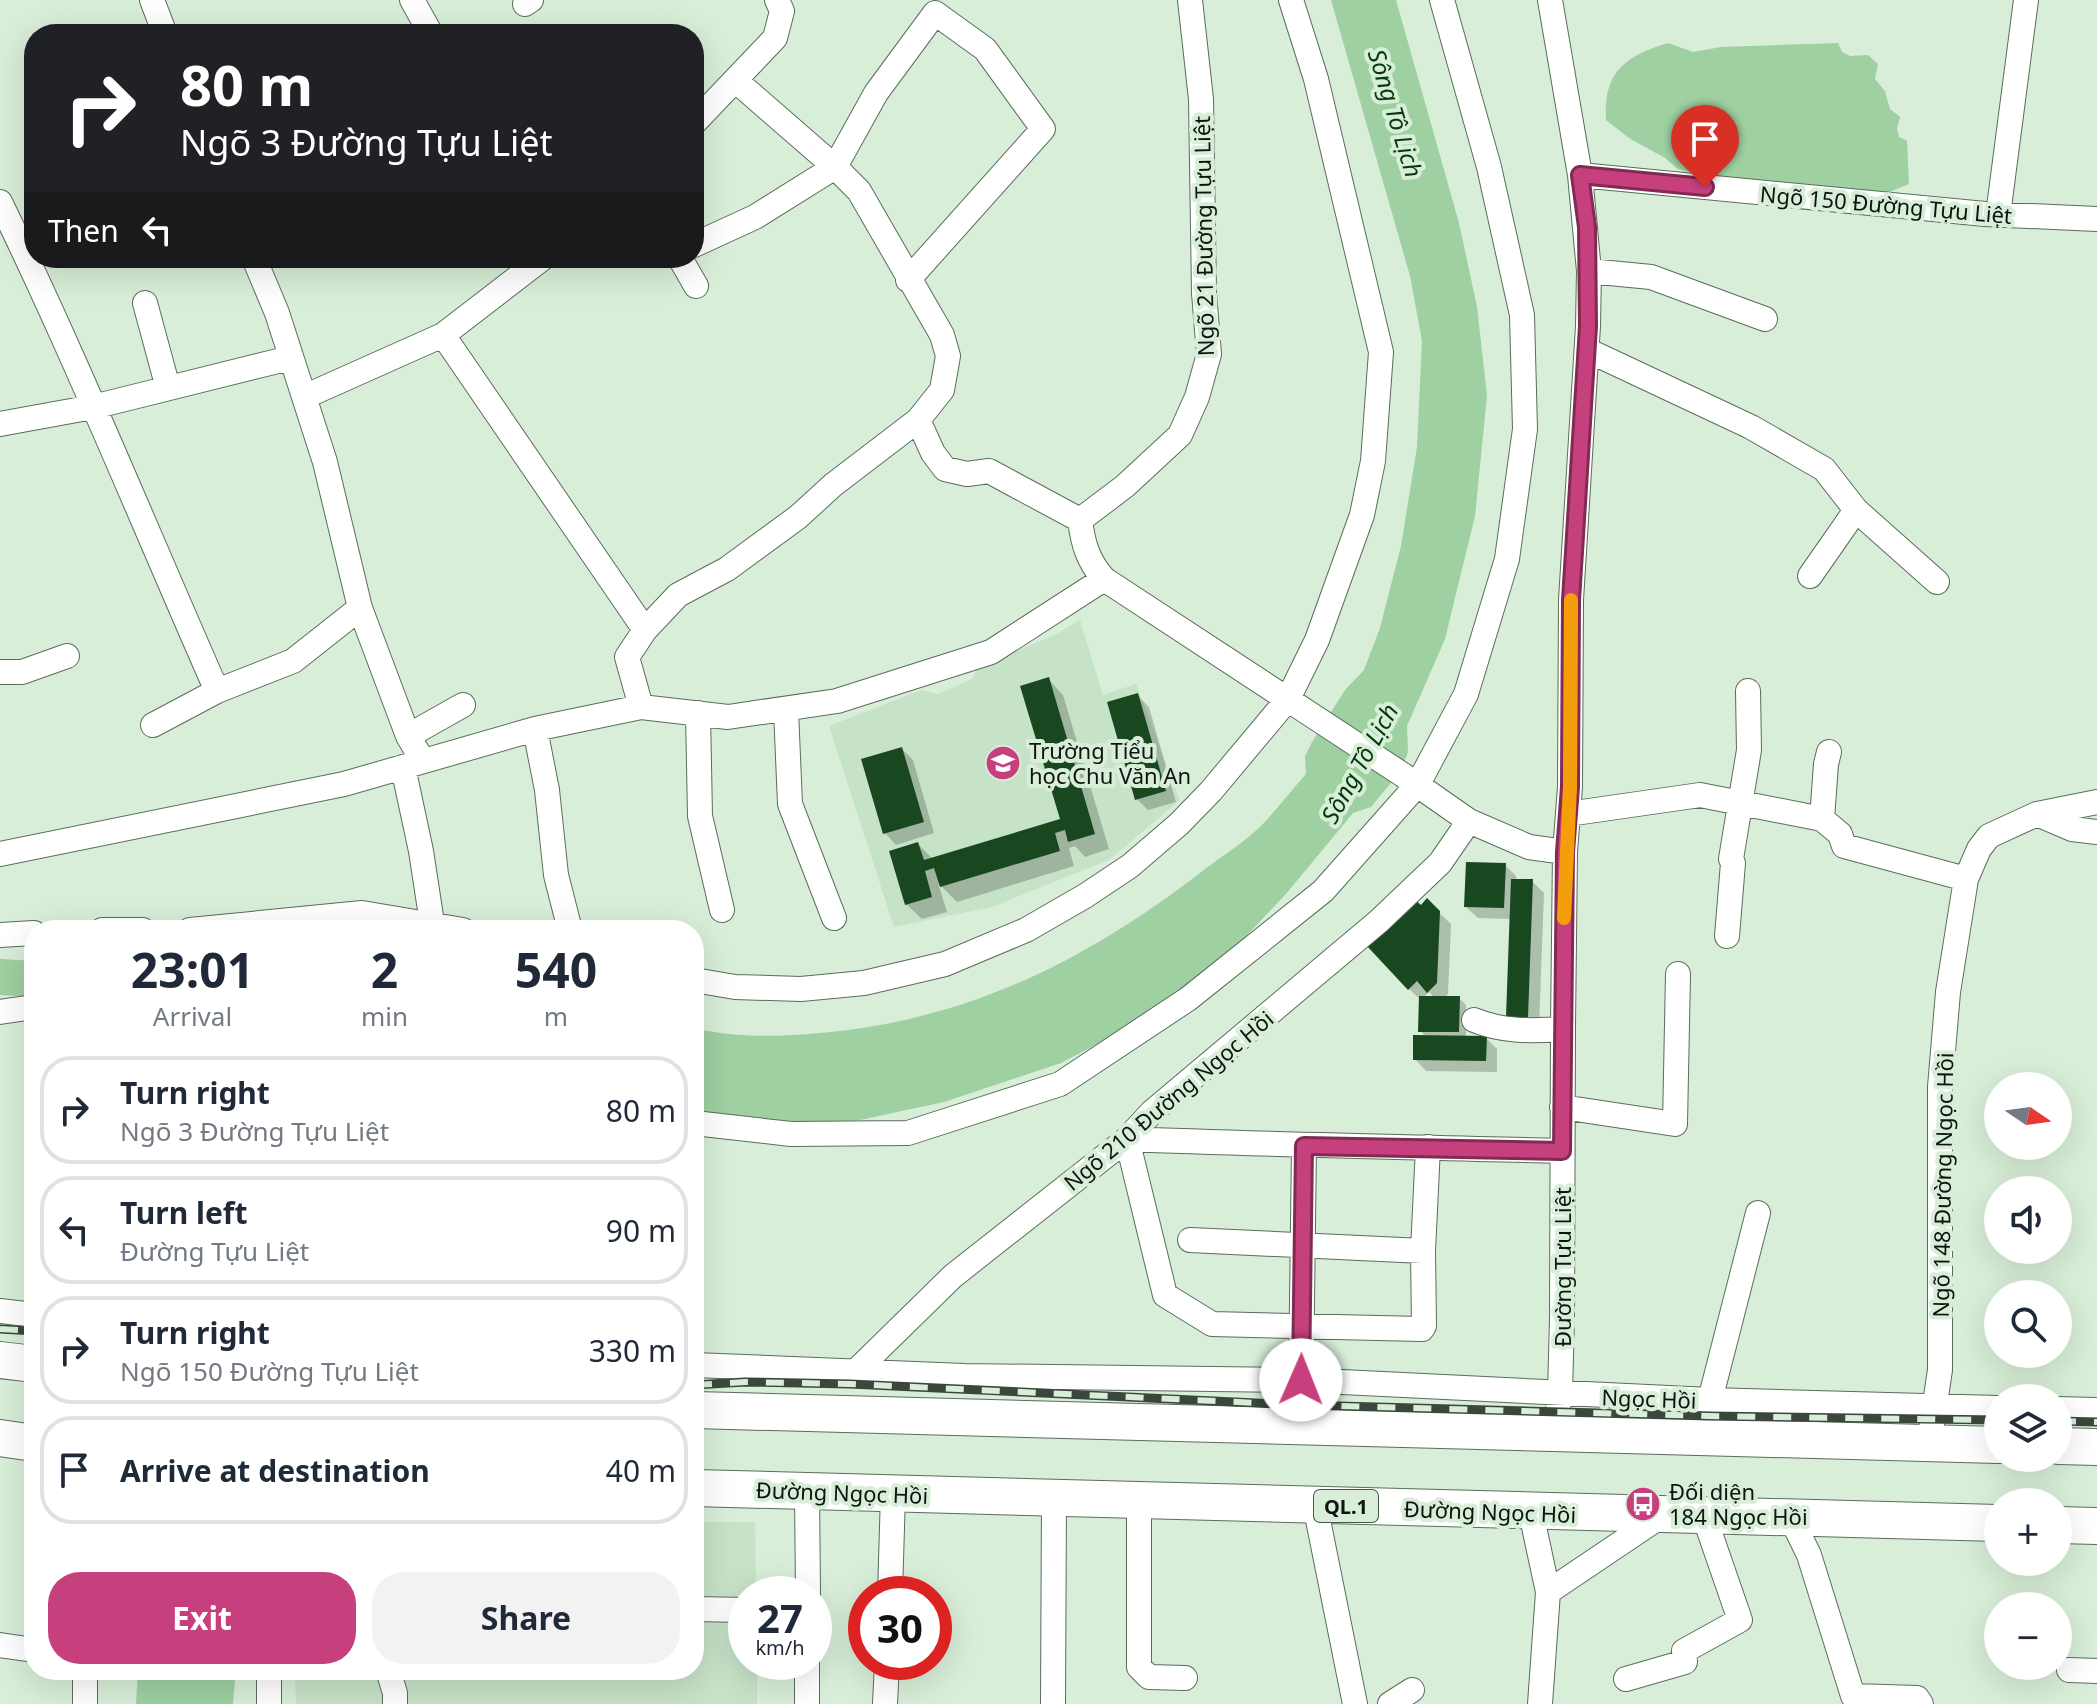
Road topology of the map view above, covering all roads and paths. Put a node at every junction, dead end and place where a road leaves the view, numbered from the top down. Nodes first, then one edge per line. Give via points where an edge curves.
1 (152, 0) edge
2 (412, 0) edge
3 (777, 0) edge
4 (1190, 0) edge
5 (1291, 0) edge
6 (1442, 0) edge
7 (1550, 0) edge
8 (2026, 0) edge
9 (161, 24) edge
10 (425, 24) edge
11 (735, 80) junction
12 (704, 113) edge
13 (835, 167) junction
14 (1580, 175) junction
15 (0, 202) edge
16 (1998, 215) junction
17 (2097, 219) edge
18 (704, 240) edge
19 (24, 255) edge
20 (30, 268) edge
21 (258, 268) edge
22 (530, 268) edge
23 (686, 268) edge
24 (1589, 271) junction
25 (908, 280) junction
26 (696, 286) dead end
27 (145, 303) dead end
28 (1765, 319) dead end
29 (443, 335) junction
30 (1587, 350) junction
31 (290, 358) junction
32 (168, 388) junction
33 (304, 397) junction
34 (93, 407) junction
35 (918, 420) junction
36 (0, 424) edge
37 (1856, 510) junction
38 (1080, 520) junction
39 (1810, 576) dead end
40 (1104, 579) junction
41 (1937, 582) dead end
42 (360, 608) junction
43 (645, 630) junction
44 (67, 656) dead end
45 (0, 672) edge
46 (217, 691) junction
47 (1748, 691) dead end
48 (463, 705) dead end
49 (1297, 705) junction
50 (641, 707) junction
51 (786, 710) junction
52 (698, 713) junction
53 (153, 725) dead end
54 (535, 729) junction
55 (408, 736) junction
56 (1829, 752) dead end
57 (413, 764) junction
58 (1410, 780) junction
59 (1741, 801) junction
60 (2097, 802) edge
61 (1568, 814) junction
62 (2037, 814) junction
63 (1822, 819) junction
64 (1469, 821) junction
65 (2097, 832) edge
66 (1565, 852) junction
67 (0, 854) edge
68 (1966, 879) junction
69 (722, 910) dead end
70 (834, 918) dead end
71 (320, 920) edge
72 (411, 920) edge
73 (432, 920) edge
74 (567, 920) edge
75 (24, 934) edge
76 (0, 935) edge
77 (1727, 936) dead end
78 (1678, 974) dead end
79 (704, 982) edge
80 (24, 1008) edge
81 (0, 1012) edge
82 (1474, 1020) dead end
83 (1563, 1029) junction
84 (1562, 1107) junction
85 (704, 1124) edge
86 (1127, 1139) junction
87 (1304, 1146) junction
88 (1428, 1147) junction
89 (1562, 1151) junction
90 (1758, 1213) dead end
91 (1190, 1240) dead end
92 (1303, 1245) junction
93 (1423, 1251) junction
94 (0, 1311) edge
95 (24, 1314) edge
96 (1302, 1324) junction
97 (0, 1360) edge
98 (24, 1363) edge
99 (704, 1365) edge
100 (857, 1370) junction
101 (1301, 1380) junction
102 (1560, 1394) junction
103 (1710, 1400) junction
104 (1936, 1406) junction
105 (1984, 1408) edge
106 (2072, 1409) edge
107 (704, 1410) edge
108 (2097, 1410) edge
109 (1555, 1433) junction
110 (1705, 1437) junction
111 (0, 1438) edge
112 (24, 1442) edge
113 (1929, 1443) junction
114 (1984, 1445) edge
115 (2072, 1446) edge
116 (2097, 1447) edge
117 (704, 1488) edge
118 (807, 1491) junction
119 (893, 1494) junction
120 (1054, 1498) junction
121 (1139, 1500) junction
122 (1315, 1505) junction
123 (1531, 1513) junction
124 (1696, 1515) junction
125 (1791, 1518) junction
126 (1984, 1523) edge
127 (2072, 1525) edge
128 (2097, 1526) edge
129 (808, 1576) edge
130 (891, 1576) edge
131 (1548, 1592) junction
132 (704, 1609) edge
133 (728, 1610) edge
134 (0, 1645) edge
135 (24, 1649) edge
136 (2072, 1670) edge
137 (2097, 1671) edge
138 (1185, 1678) dead end
139 (1626, 1679) dead end
140 (85, 1680) edge
141 (269, 1680) edge
142 (391, 1680) edge
143 (807, 1680) edge
144 (886, 1680) edge
145 (1412, 1690) dead end
146 (1852, 1700) edge
147 (85, 1704) edge
148 (269, 1704) edge
149 (395, 1704) edge
150 (807, 1704) edge
151 (885, 1704) edge
152 (1053, 1704) edge
153 (1355, 1704) edge
154 (1390, 1704) edge
155 (1540, 1704) edge
156 (1921, 1704) edge

1 - 9 street
2 - 10 street
3 - 11 street via 782,11 775,38
4 - 38 street, Ngõ 21 Đường Tựu Liệt via 1201,99 1209,354 1180,435
5 - 49 street via 1316,79 1381,352 1373,461 1362,515
6 - 58 street via 1489,167 1522,315 1525,429 1507,559 1466,694
7 - 14 street, Đường Tựu Liệt
8 - 16 street
11 - 12 street
11 - 13 street
13 - 18 street via 755,217
13 - 25 street via 859,191
13 - 25 street via 876,93 935,13 985,49 1043,129
14 - 16 street, Ngõ 150 Đường Tựu Liệt
14 - 24 street, Đường Tựu Liệt
15 - 19 street
16 - 17 street, Ngõ 150 Đường Tựu Liệt
20 - 34 street
21 - 31 street
22 - 29 street
23 - 26 street
24 - 28 street via 1651,277
24 - 30 street, Đường Tựu Liệt
25 - 35 street via 942,335 948,356 942,390
27 - 32 street
29 - 33 street
29 - 43 street
30 - 37 street via 1751,427 1824,469
30 - 61 street, Đường Tựu Liệt via 1571,600
31 - 32 street
31 - 33 street
32 - 34 street
33 - 42 street
34 - 36 street
34 - 46 street
35 - 38 street via 945,469 989,471
35 - 43 street via 798,517 678,595
37 - 39 street
37 - 41 street
38 - 40 street via 1090,564
40 - 49 street
40 - 51 street via 991,652 837,701
42 - 46 street via 293,661
42 - 55 street
43 - 50 street via 627,657
44 - 45 street via 22,672
46 - 53 street
47 - 59 street via 1749,750
48 - 55 street
49 - 58 street
49 - 79 street via 1130,866 1026,930 945,964 864,983 801,989
50 - 52 street
50 - 54 street
51 - 52 street via 728,717
51 - 70 street via 790,804
52 - 69 street via 700,816
54 - 57 street
54 - 74 street
55 - 57 street
56 - 63 street
57 - 67 street via 344,784
57 - 73 street
58 - 64 street
58 - 85 street via 1323,891 1188,999 1060,1084 908,1133 791,1134
59 - 61 street via 1700,795
59 - 63 street
59 - 77 street
60 - 62 street, Ngõ 148 Đường Ngọc Hồi
61 - 66 street, Đường Tựu Liệt
62 - 65 street via 2072,829
62 - 68 street, Ngõ 148 Đường Ngọc Hồi via 1989,836
63 - 68 street via 1840,834 1844,846
64 - 66 street via 1529,847
64 - 86 street, Ngõ 210 Đường Ngọc Hồi via 1440,863 1379,921 1152,1112
66 - 83 street, Đường Tựu Liệt
68 - 104 street, Ngõ 148 Đường Ngọc Hồi via 1940,1087
71 - 72 street via 362,913
75 - 76 street
78 - 84 street via 1675,1124
80 - 81 street
82 - 83 street via 1494,1028
83 - 84 street, Đường Tựu Liệt
84 - 89 street, Đường Tựu Liệt
86 - 87 street
86 - 96 street via 1165,1295 1212,1324
86 - 100 street, Ngõ 210 Đường Ngọc Hồi via 953,1276
87 - 88 street
87 - 92 street
88 - 89 street
88 - 93 street
89 - 102 street, Đường Tựu Liệt
90 - 103 street
91 - 92 street
92 - 93 street
92 - 96 street
93 - 96 street via 1422,1329
94 - 95 street
96 - 101 street
97 - 98 highway
99 - 100 street, Ngọc Hồi
100 - 101 street, Ngọc Hồi
101 - 102 street, Ngọc Hồi
102 - 103 street, Ngọc Hồi
102 - 109 street, Đường Tựu Liệt
103 - 104 street, Ngọc Hồi
103 - 110 street
104 - 105 street, Ngọc Hồi
104 - 113 street, Ngõ 148 Đường Ngọc Hồi
106 - 108 street
107 - 109 highway
109 - 110 highway
110 - 113 highway
111 - 112 highway
113 - 114 highway
115 - 116 highway
117 - 118 highway, Đường Ngọc Hồi / QL.1
118 - 119 highway, Đường Ngọc Hồi / QL.1
118 - 129 street
119 - 120 highway, Đường Ngọc Hồi / QL.1
119 - 130 street
120 - 121 highway, Đường Ngọc Hồi / QL.1
120 - 152 street
121 - 122 highway, Đường Ngọc Hồi / QL.1
121 - 138 street via 1139,1667 1149,1677
122 - 123 highway, Đường Ngọc Hồi / QL.1
122 - 153 street
123 - 124 highway, Đường Ngọc Hồi / QL.1
123 - 131 street
124 - 125 highway, Đường Ngọc Hồi / QL.1
124 - 131 street via 1655,1520
124 - 139 street via 1740,1620 1684,1651 1685,1662
125 - 126 highway, Đường Ngọc Hồi / QL.1
125 - 146 street via 1809,1555
127 - 128 highway
131 - 155 street
132 - 133 street
134 - 135 street
136 - 137 street
140 - 147 street
141 - 148 street
142 - 149 street
143 - 150 street
144 - 151 street
145 - 154 street
146 - 156 street via 1917,1698

